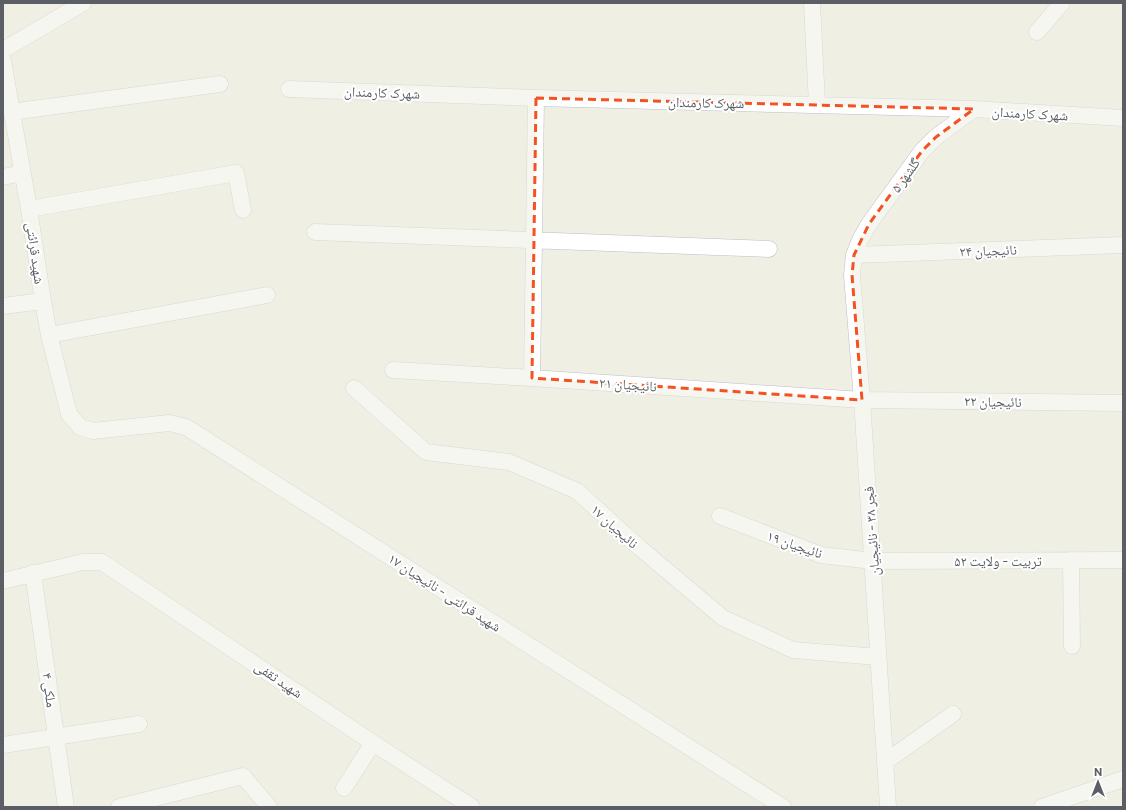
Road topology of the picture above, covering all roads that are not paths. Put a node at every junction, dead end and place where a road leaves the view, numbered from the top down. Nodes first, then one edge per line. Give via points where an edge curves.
1 (83, 3) edge
2 (812, 3) edge
3 (1062, 3) edge
4 (1038, 32) dead end
5 (3, 50) edge
6 (3, 61) edge
7 (220, 84) dead end
8 (289, 89) dead end
9 (536, 98) junction
10 (817, 104) junction
11 (974, 109) junction
12 (12, 112) junction
13 (1123, 118) edge
14 (22, 173) junction
15 (3, 177) edge
16 (29, 209) junction
17 (243, 210) dead end
18 (315, 232) dead end
19 (535, 239) junction
20 (1123, 245) edge
21 (769, 248) dead end
22 (854, 255) junction
23 (267, 295) dead end
24 (43, 301) junction
25 (3, 306) edge
26 (49, 335) junction
27 (393, 370) dead end
28 (532, 378) junction
29 (354, 388) dead end
30 (862, 400) junction
31 (1123, 403) edge
32 (93, 431) joint
33 (720, 516) dead end
34 (1071, 560) junction
35 (1123, 560) edge
36 (872, 561) junction
37 (33, 573) junction
38 (3, 581) edge
39 (1072, 646) dead end
40 (878, 657) junction
41 (953, 714) dead end
42 (138, 724) dead end
43 (56, 737) junction
44 (373, 743) junction
45 (3, 745) edge
46 (885, 762) junction
47 (1123, 779) edge
48 (344, 788) dead end
49 (66, 807) edge
50 (119, 807) edge
51 (269, 807) edge
52 (472, 807) edge
53 (783, 807) edge
54 (888, 807) edge
55 (1042, 807) edge

1 - 5 street
2 - 10 street
3 - 4 street
6 - 12 street, شهید قرائتی
7 - 12 street
8 - 9 street, شهرک کارمندان
9 - 10 street, شهرک کارمندان
9 - 19 street
10 - 11 street, شهرک کارمندان
11 - 13 street, شهرک کارمندان
11 - 22 street, گلشهر ۵ via 936,137 922,151 869,224
12 - 14 street, شهید قرائتی
14 - 15 street
14 - 16 street, شهید قرائتی
16 - 17 street via 236,173
16 - 24 street, شهید قرائتی
18 - 19 street
19 - 21 street
19 - 28 street
20 - 22 street, نائیجیان ۲۴
22 - 30 street, فجر ۳۸ - نائیجیان via 852,275
23 - 26 street
24 - 25 street
24 - 26 street, شهید قرائتی
26 - 32 street, شهید قرائتی via 69,414 80,427
27 - 28 street, نائیجیان ۲۱
28 - 30 street, نائیجیان ۲۱
29 - 40 street, نائیجیان ۱۷ via 426,452 509,462 577,491 723,618 793,650
30 - 31 street, نائیجیان ۲۲
30 - 36 street, فجر ۳۸ - نائیجیان
32 - 53 street, شهید قرائتی - نائیجیان ۱۷ via 169,423 186,427
33 - 36 street, نائیجیان ۱۹ via 821,555
34 - 35 street, تربیت - ولایت ۵۲
34 - 36 street, تربیت - ولایت ۵۲
34 - 39 street
36 - 40 street, فجر ۳۸ - نائیجیان
37 - 38 street, شهید ثقفی
37 - 43 street, ملکی ۴
37 - 44 street, شهید ثقفی via 83,562 102,562 111,566
40 - 46 street, فجر ۳۸ - نائیجیان
41 - 46 street
42 - 43 street
43 - 45 street
43 - 49 street, ملکی ۴
44 - 48 street
44 - 52 street, شهید ثقفی
46 - 54 street, فجر ۳۸ - نائیجیان
47 - 55 street
50 - 51 street via 243,776

